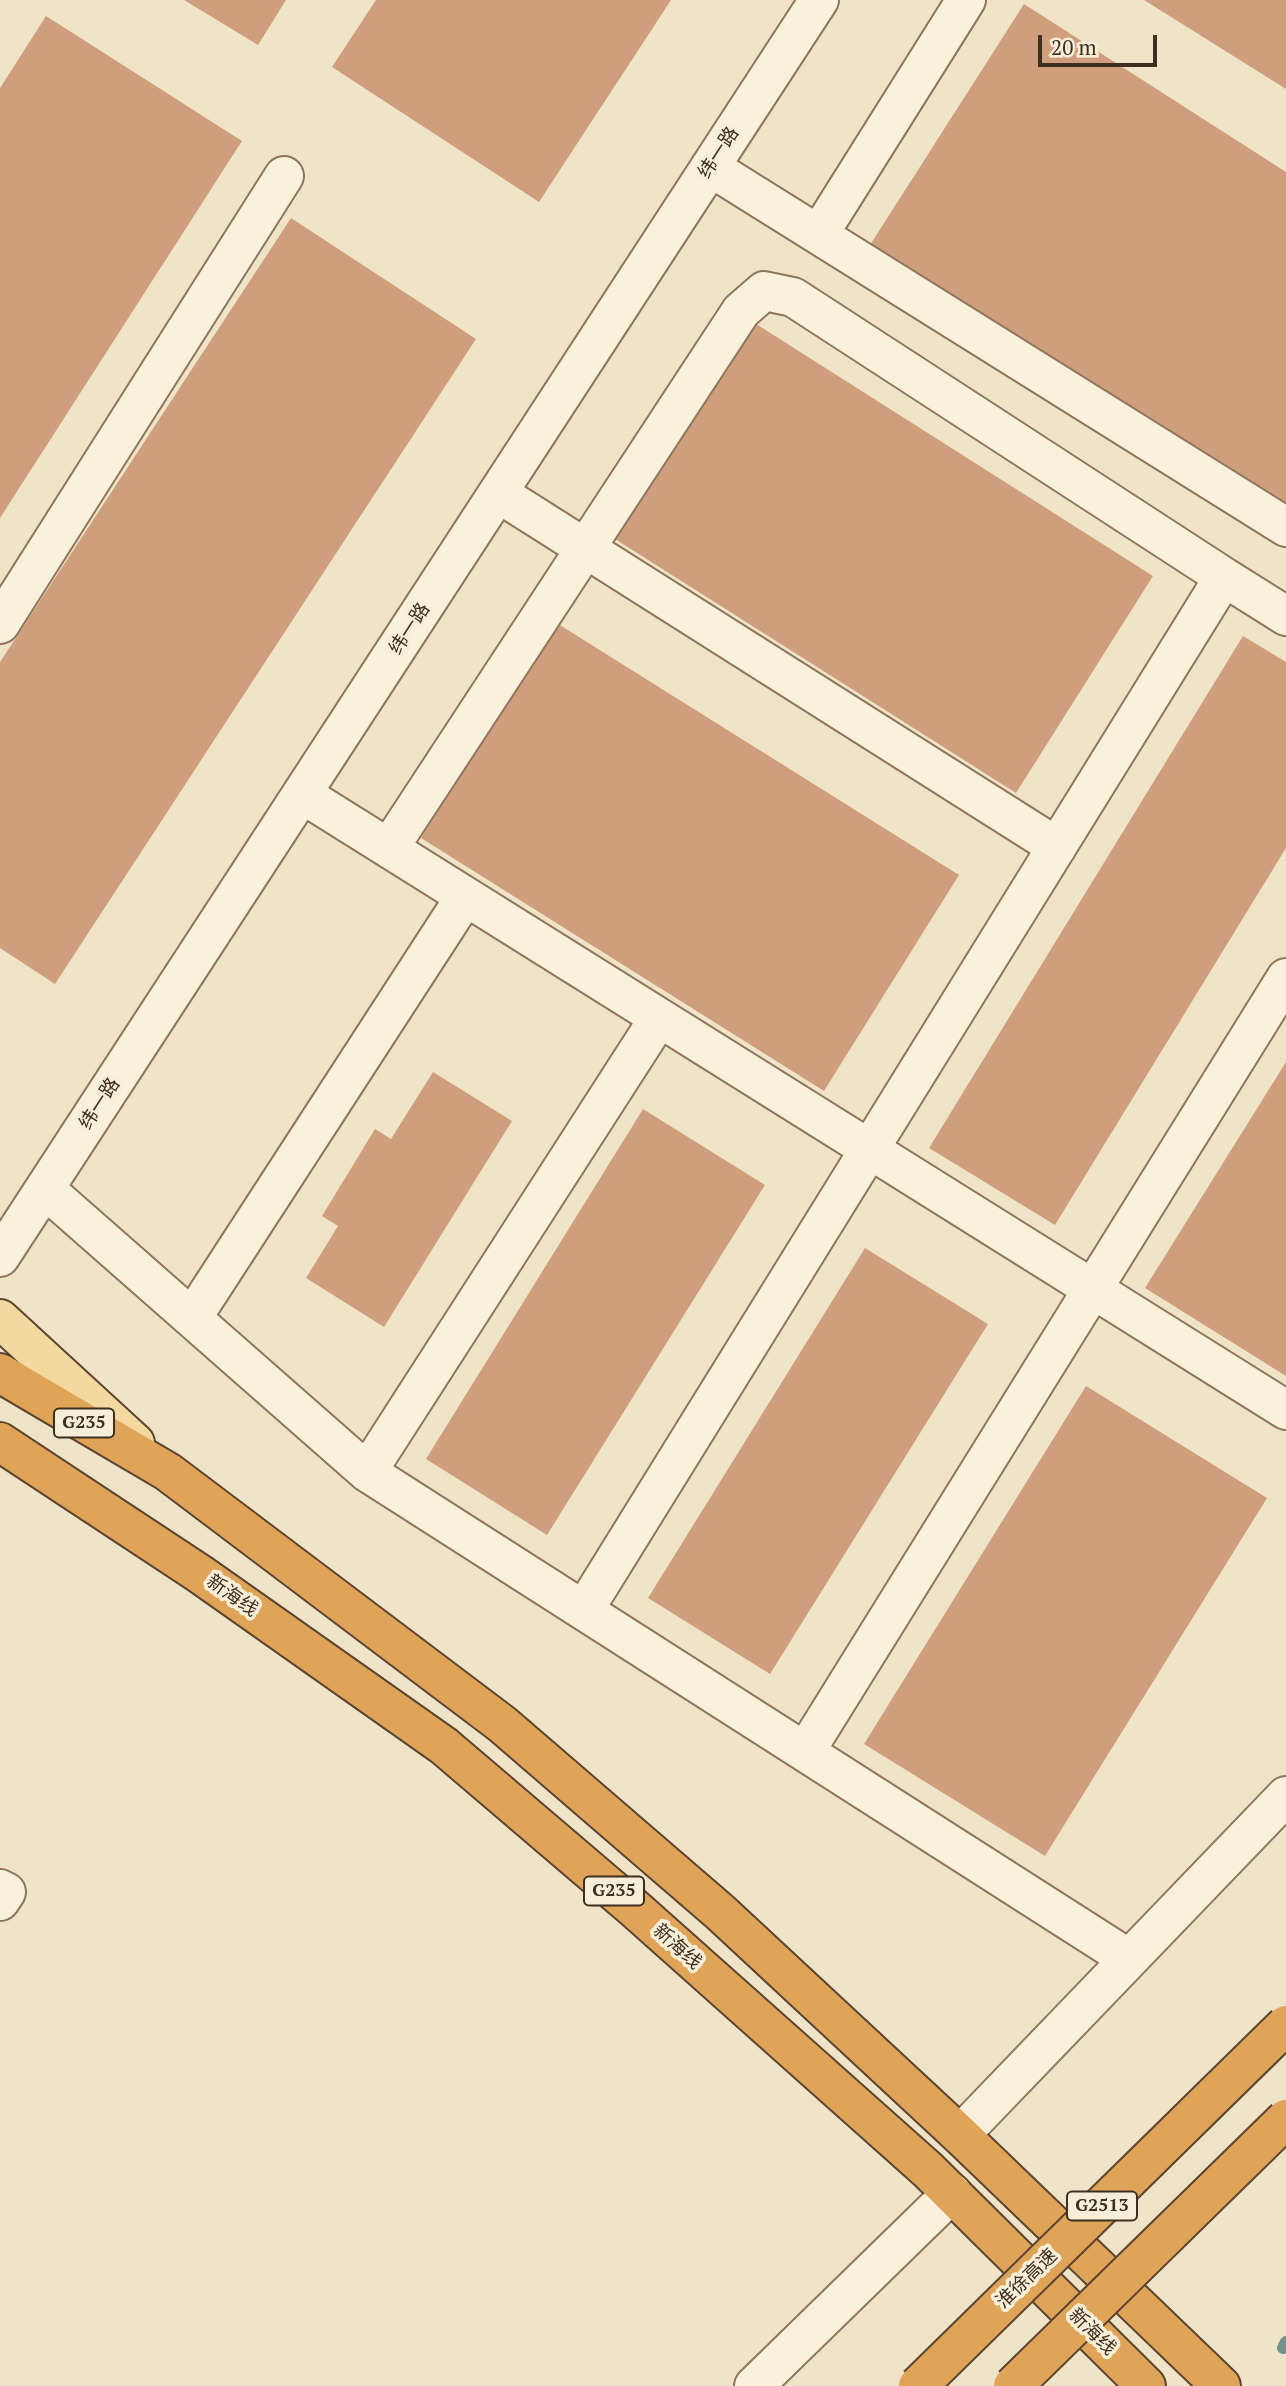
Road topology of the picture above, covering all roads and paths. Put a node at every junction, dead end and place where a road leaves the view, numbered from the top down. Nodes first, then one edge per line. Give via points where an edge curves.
1 (819, 0) edge
2 (966, 0) edge
3 (710, 167) junction
4 (284, 176) dead end
5 (819, 234) junction
6 (498, 493) junction
7 (1286, 527) edge
8 (586, 548) junction
9 (1224, 577) junction
10 (1286, 616) edge
11 (0, 624) edge
12 (302, 794) junction
13 (1057, 847) junction
14 (389, 848) junction
15 (465, 897) junction
16 (1286, 978) edge
17 (659, 1018) junction
18 (869, 1149) junction
19 (45, 1189) junction
20 (0, 1257) edge
21 (1092, 1289) junction
22 (192, 1318) junction
23 (0, 1319) edge
24 (0, 1373) edge
25 (1286, 1410) edge
26 (15, 1451) edge
27 (168, 1472) junction
28 (367, 1472) junction
29 (584, 1610) junction
30 (805, 1752) junction
31 (1286, 1796) edge
32 (0, 1889) edge
33 (0, 1901) edge
34 (1129, 1959) junction
35 (1286, 2025) edge
36 (1286, 2119) edge
37 (960, 2135) junction
38 (952, 2193) junction
39 (754, 2386) edge
40 (918, 2386) edge
41 (1013, 2386) edge
42 (1146, 2386) edge
43 (1221, 2386) edge

1 - 3 street, 纬一路
2 - 5 street
3 - 5 street
3 - 6 street, 纬一路
4 - 11 street
5 - 7 street
6 - 8 street
6 - 12 street, 纬一路
8 - 9 street via 741,311 764,291 793,297
8 - 13 street
8 - 14 street
9 - 10 street
9 - 13 street
12 - 14 street
12 - 19 street, 纬一路
13 - 18 street
14 - 15 street
15 - 17 street
15 - 22 street
16 - 21 street
17 - 18 street
17 - 28 street
18 - 21 street
18 - 29 street
19 - 20 street, 纬一路
19 - 22 street
21 - 25 street
21 - 30 street
22 - 28 street
23 - 27 main road
24 - 27 highway, G235
26 - 38 highway, 新海线 / G235 via 444,1746 635,1909
27 - 37 highway, G235 via 502,1724 720,1912
28 - 29 street
29 - 30 street
30 - 34 street
31 - 34 street
32 - 33 street via 6,1892
34 - 37 street
35 - 40 highway, 淮徐高速 / G2513, bridge
36 - 41 highway, bridge
37 - 43 highway, G235
38 - 39 street
38 - 42 highway, 新海线 / G235

